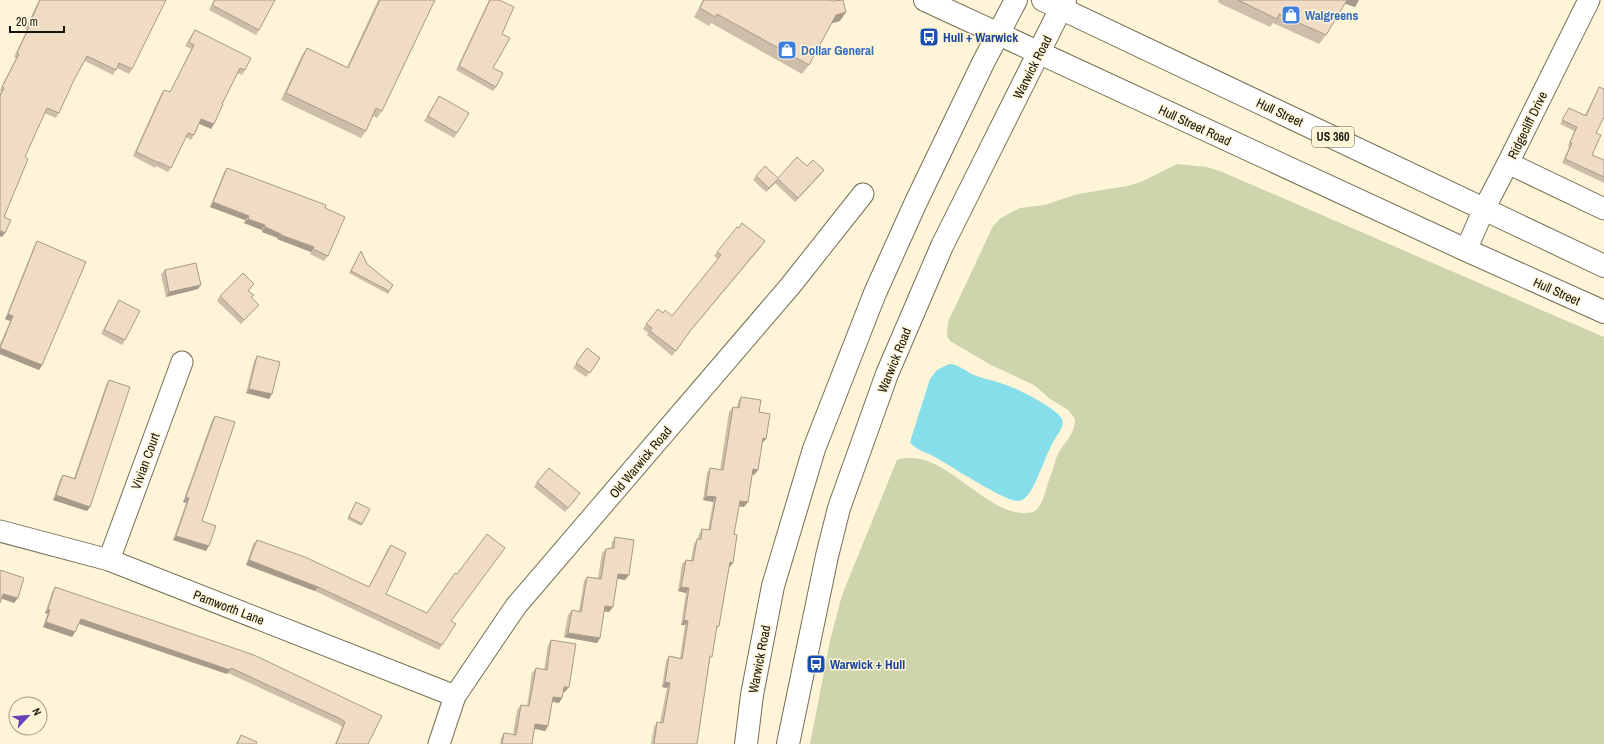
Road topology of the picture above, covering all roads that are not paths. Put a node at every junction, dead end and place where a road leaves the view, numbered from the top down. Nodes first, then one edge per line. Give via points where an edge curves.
1 (925, 0) edge
2 (1016, 0) edge
3 (1589, 0) edge
4 (1057, 3) edge
5 (997, 34) junction
6 (1039, 53) junction
7 (1508, 163) junction
8 (864, 194) dead end
9 (1484, 209) junction
10 (1604, 209) edge
11 (1466, 250) junction
12 (1604, 266) edge
13 (1604, 312) edge
14 (182, 362) dead end
15 (0, 531) edge
16 (109, 560) junction
17 (454, 696) junction
18 (439, 744) edge
19 (746, 744) edge
20 (788, 744) edge

1 - 5 main road, Hull Street Road
2 - 5 main road, Warwick Road
3 - 7 street, Ridgecliff Drive
4 - 6 main road, Warwick Road
4 - 9 main road, Hull Street / US 360
5 - 6 main road, Hull Street Road
5 - 19 main road, Warwick Road via 878,286 814,449 773,586 752,696
6 - 11 main road, Hull Street Road
6 - 20 main road, Warwick Road via 942,246 882,389 839,508
7 - 9 street, Ridgecliff Drive
7 - 10 street
8 - 17 street, Old Warwick Road via 791,285 516,606
9 - 11 street, Ridgecliff Drive
9 - 12 main road, Hull Street / US 360
11 - 13 main road, Hull Street
14 - 16 street, Vivian Court
15 - 16 street, Pamworth Lane
16 - 17 street, Pamworth Lane
17 - 18 street, Old Warwick Road

